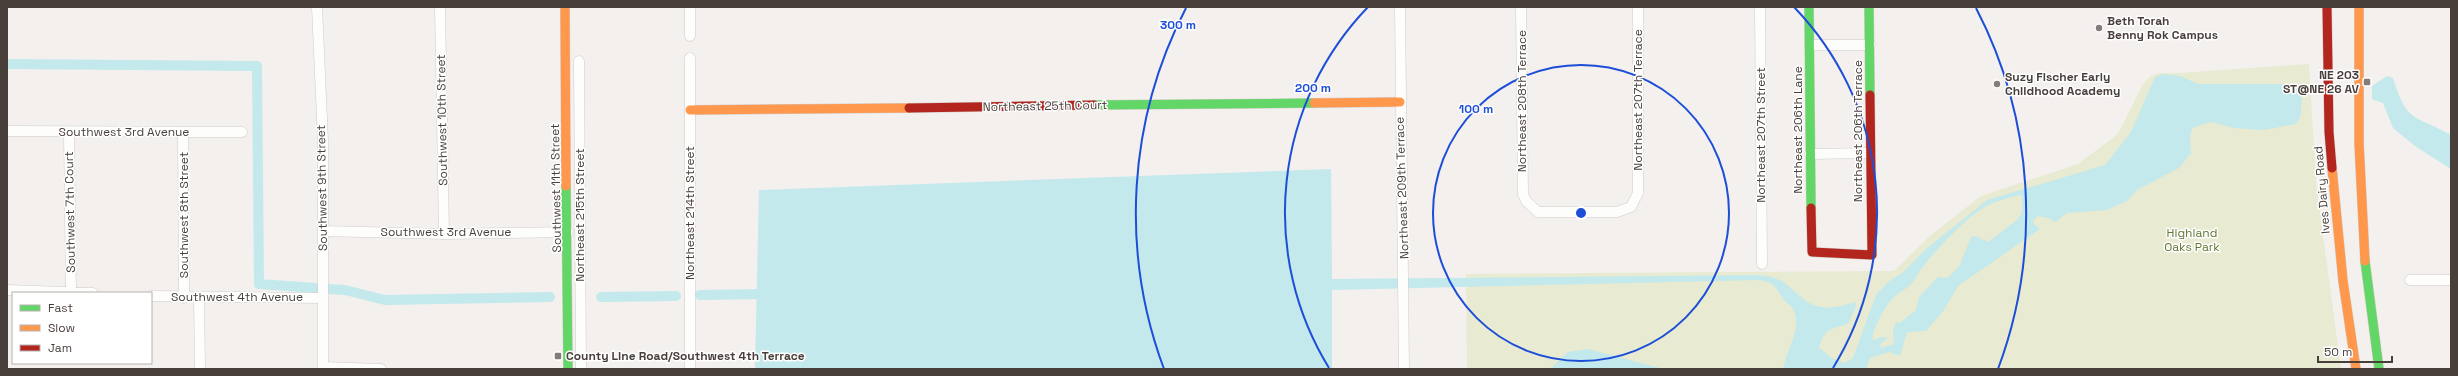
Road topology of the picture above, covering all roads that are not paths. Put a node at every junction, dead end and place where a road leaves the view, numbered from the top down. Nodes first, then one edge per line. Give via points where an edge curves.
1 (317, 7) edge
2 (440, 7) edge
3 (565, 7) edge
4 (690, 7) edge
5 (1400, 7) edge
6 (1521, 7) edge
7 (1638, 7) edge
8 (1760, 7) edge
9 (1809, 7) edge
10 (1869, 7) edge
11 (2326, 7) edge
12 (2358, 7) edge
13 (690, 36) dead end
14 (1810, 45) junction
15 (1870, 45) junction
16 (690, 58) dead end
17 (579, 60) dead end
18 (1400, 102) junction
19 (690, 110) junction
20 (7, 131) edge
21 (183, 132) junction
22 (242, 132) dead end
23 (69, 133) junction
24 (1869, 152) junction
25 (1810, 154) junction
26 (1638, 193) joint
27 (323, 231) junction
28 (568, 232) junction
29 (444, 234) junction
30 (1812, 252) joint
31 (1762, 264) dead end
32 (2410, 280) dead end
33 (2451, 280) edge
34 (7, 290) edge
35 (71, 292) joint
36 (152, 296) edge
37 (184, 298) junction
38 (199, 298) junction
39 (323, 298) junction
40 (323, 368) edge
41 (200, 369) edge
42 (381, 369) edge
43 (568, 369) edge
44 (581, 369) edge
45 (690, 369) edge
46 (1404, 369) edge
47 (2356, 369) edge
48 (2379, 369) edge

1 - 27 street, Southwest 9th Street
2 - 29 street, Southwest 10th Street
3 - 28 street, Southwest 11th Street
4 - 13 street
5 - 18 street, Northeast 209th Terrace
6 - 26 street, Northeast 208th Terrace via 1522,194 1526,201 1538,212 1617,212 1631,207
7 - 26 street, Northeast 207th Terrace
8 - 31 street, Northeast 207th Street
9 - 14 street, Northeast 206th Lane
10 - 15 street, Northeast 206th Terrace
11 - 47 street, Ives Dairy Road via 2329,132 2343,281
12 - 48 street via 2362,225 2368,295
14 - 15 street
14 - 25 street, Northeast 206th Lane
15 - 24 street, Northeast 206th Terrace
16 - 19 street, Northeast 214th Street
17 - 44 street, Northeast 215th Street
18 - 19 street, Northeast 25th Court
18 - 46 street, Northeast 209th Terrace
19 - 45 street, Northeast 214th Street
20 - 23 street, Southwest 3rd Avenue
21 - 22 street, Southwest 3rd Avenue
21 - 23 street, Southwest 3rd Avenue
21 - 37 street, Southwest 8th Street
23 - 35 street, Southwest 7th Court
24 - 25 street
24 - 30 street, Northeast 206th Terrace via 1872,255
25 - 30 street, Northeast 206th Lane
27 - 29 street, Southwest 3rd Avenue
27 - 39 street, Southwest 9th Street
28 - 29 street, Southwest 3rd Avenue
28 - 43 street, Southwest 11th Street
32 - 33 street
34 - 35 street
36 - 37 street, Southwest 4th Avenue
37 - 38 street, Southwest 4th Avenue
38 - 39 street, Southwest 4th Avenue
38 - 41 street
39 - 40 street, Southwest 9th Street
40 - 42 street

